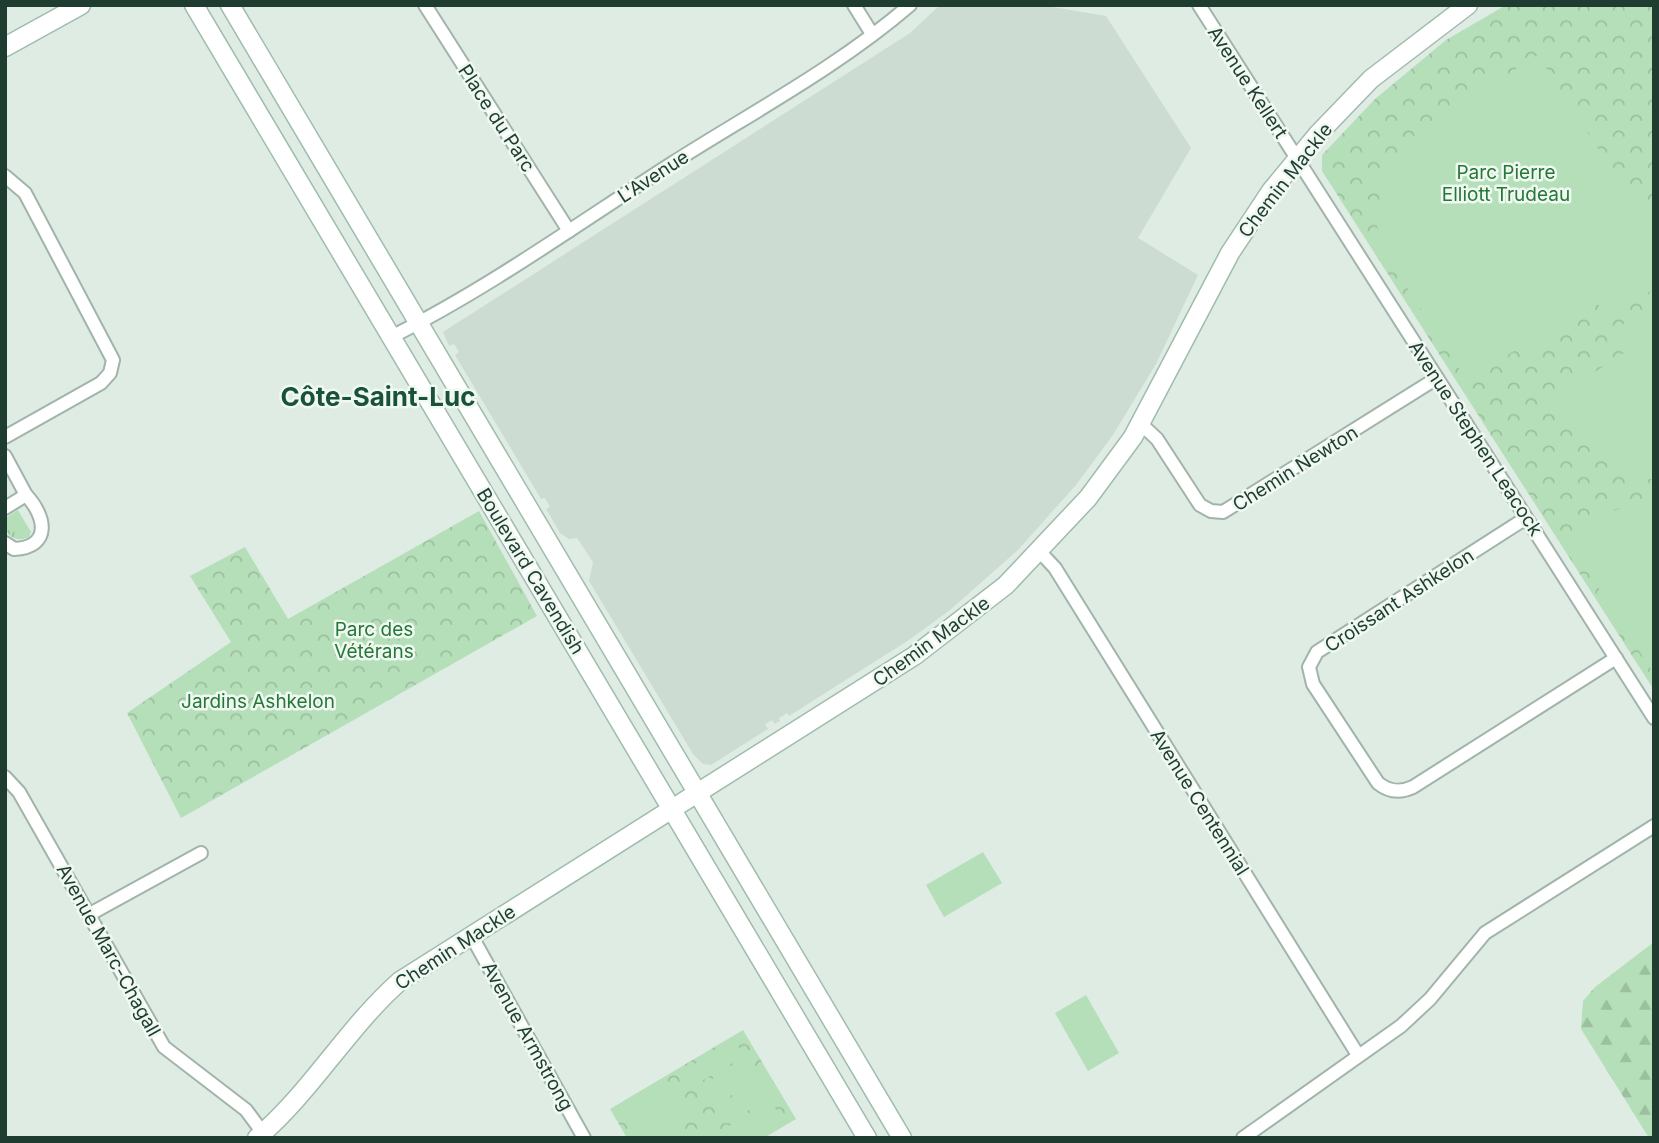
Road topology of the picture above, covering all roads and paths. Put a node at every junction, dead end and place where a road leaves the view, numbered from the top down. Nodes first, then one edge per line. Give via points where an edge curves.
1 (81, 5) edge
2 (194, 5) edge
3 (230, 5) edge
4 (425, 5) edge
5 (854, 5) edge
6 (910, 5) edge
7 (1199, 5) edge
8 (1468, 5) edge
9 (872, 34) junction
10 (5, 47) edge
11 (1297, 159) junction
12 (5, 176) edge
13 (569, 231) junction
14 (419, 323) junction
15 (391, 337) junction
16 (1437, 377) junction
17 (1141, 424) junction
18 (5, 437) edge
19 (5, 456) edge
20 (26, 495) junction
21 (5, 508) edge
22 (1526, 518) junction
23 (5, 543) edge
24 (1040, 552) junction
25 (1616, 658) junction
26 (1654, 718) edge
27 (5, 777) edge
28 (699, 792) junction
29 (673, 808) junction
30 (1654, 827) edge
31 (201, 853) dead end
32 (90, 914) junction
33 (471, 935) junction
34 (1358, 1055) junction
35 (262, 1136) edge
36 (579, 1136) edge
37 (867, 1138) edge
38 (902, 1138) edge
39 (1243, 1138) edge

1 - 10 main road
2 - 15 main road, Boulevard Cavendish
3 - 14 main road, Boulevard Cavendish
4 - 13 street, Place du Parc
5 - 9 street
6 - 9 street, L'Avenue
7 - 11 street, Avenue Kellert
8 - 11 main road, Chemin Mackle via 1371,79
9 - 13 street, L'Avenue
11 - 16 street, Avenue Stephen Leacock
11 - 17 main road, Chemin Mackle via 1230,253
12 - 18 street via 24,193 113,360 101,383
13 - 14 street, L'Avenue
14 - 15 street, L'Avenue
14 - 28 main road, Boulevard Cavendish
15 - 29 main road, Boulevard Cavendish
16 - 17 street, Chemin Newton via 1223,512 1200,505 1157,439
16 - 22 street, Avenue Stephen Leacock
17 - 24 main road, Chemin Mackle via 1088,498
19 - 20 street
20 - 21 street
20 - 23 street via 42,519 41,534 20,548
22 - 25 street, Avenue Stephen Leacock
22 - 25 street, Croissant Ashkelon via 1317,652 1309,667 1313,684 1378,783 1404,791
24 - 28 main road, Chemin Mackle via 976,611 925,649
24 - 34 street, Avenue Centennial via 1055,568
25 - 26 street, Avenue Stephen Leacock
27 - 32 street, Avenue Marc-Chagall via 19,792
28 - 29 main road, Chemin Mackle
28 - 38 main road, Boulevard Cavendish
29 - 33 main road, Chemin Mackle
29 - 37 main road, Boulevard Cavendish
30 - 34 street via 1485,933 1415,1014
31 - 32 street
32 - 35 street, Avenue Marc-Chagall via 164,1046 246,1110
33 - 35 main road, Chemin Mackle via 400,981 377,1002
33 - 36 street, Avenue Armstrong
34 - 39 street

